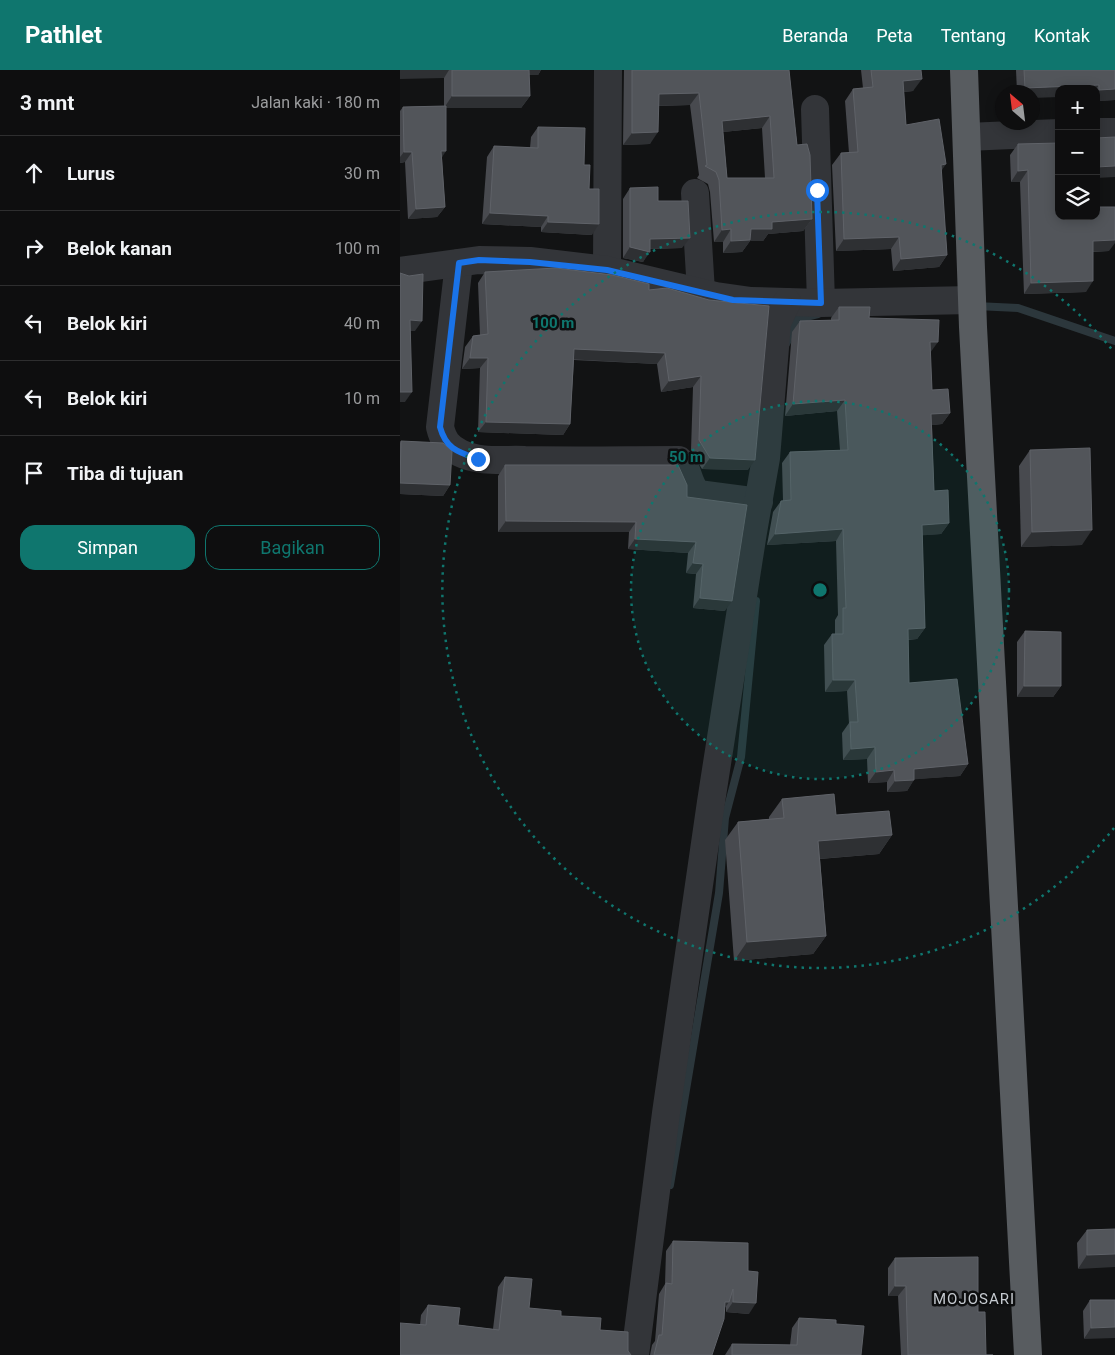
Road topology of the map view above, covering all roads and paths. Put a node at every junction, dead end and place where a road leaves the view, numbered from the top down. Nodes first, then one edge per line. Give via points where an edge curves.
1 (608, 70) edge
2 (964, 70) edge
3 (815, 109) dead end
4 (1100, 132) edge
5 (1115, 132) edge
6 (1055, 134) edge
7 (967, 137) junction
8 (694, 193) dead end
9 (459, 263) junction
10 (607, 270) junction
11 (400, 271) edge
12 (700, 292) junction
13 (787, 302) junction
14 (821, 303) junction
15 (973, 310) junction
16 (758, 502) junction
17 (635, 1355) edge
18 (1028, 1355) edge

1 - 10 street
2 - 7 highway
3 - 14 street
4 - 5 street
6 - 7 street
7 - 15 highway
8 - 12 street
9 - 10 street via 479,260 530,262
9 - 11 street
9 - 16 street via 440,427 449,446 478,459 679,460 687,468 691,486 698,494
10 - 12 street
12 - 13 street via 733,300
13 - 14 street
13 - 16 street via 777,323 766,458
14 - 15 street
15 - 18 highway
16 - 17 street via 670,1084

